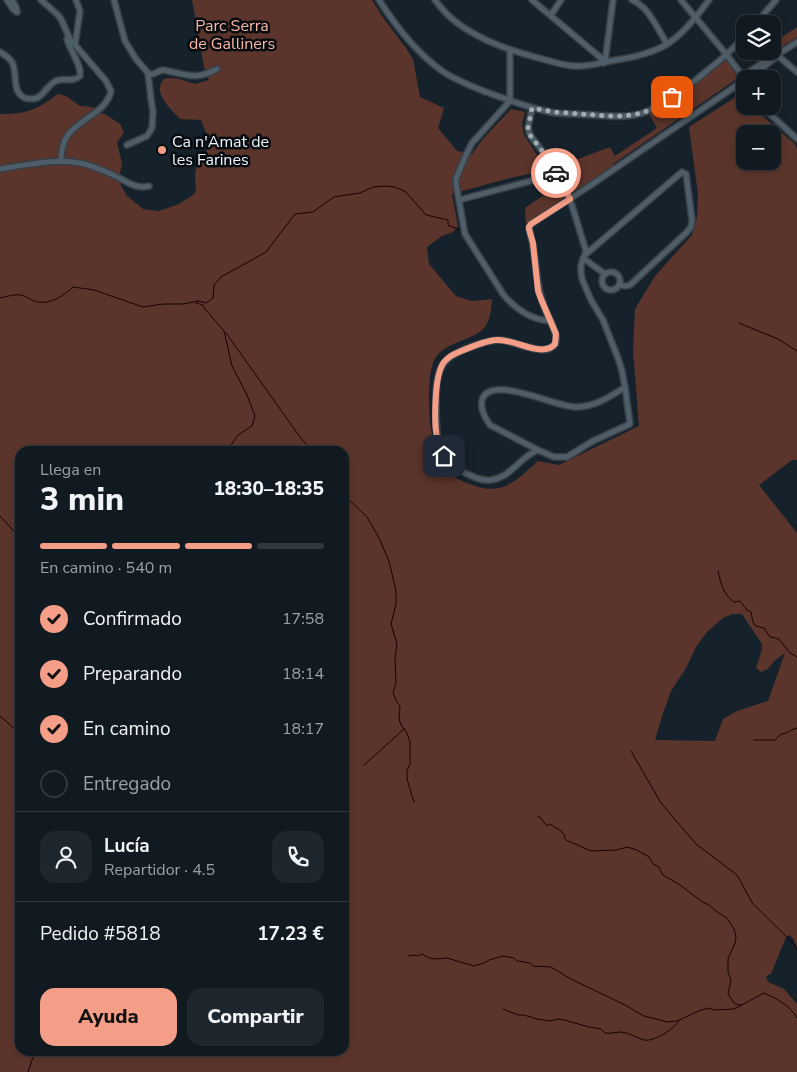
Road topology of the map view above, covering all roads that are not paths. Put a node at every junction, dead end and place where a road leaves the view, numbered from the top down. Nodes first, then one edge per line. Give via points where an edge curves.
1 (7, 0) edge
2 (12, 0) edge
3 (41, 0) edge
4 (76, 0) edge
5 (114, 0) edge
6 (379, 0) edge
7 (435, 0) edge
8 (532, 0) edge
9 (561, 0) edge
10 (613, 0) edge
11 (632, 0) edge
12 (681, 0) edge
13 (709, 0) edge
14 (776, 0) edge
15 (551, 15) junction
16 (763, 15) edge
17 (695, 18) junction
18 (68, 36) junction
19 (797, 42) edge
20 (667, 44) junction
21 (736, 44) edge
22 (75, 45) junction
23 (510, 50) junction
24 (0, 52) edge
25 (781, 53) edge
26 (726, 54) junction
27 (781, 58) edge
28 (773, 60) edge
29 (604, 62) junction
30 (217, 69) dead end
31 (738, 70) edge
32 (760, 70) edge
33 (797, 72) edge
34 (148, 73) junction
35 (736, 85) edge
36 (510, 101) junction
37 (532, 108) junction
38 (771, 115) edge
39 (797, 139) edge
40 (127, 145) dead end
41 (61, 161) junction
42 (0, 169) edge
43 (557, 174) junction
44 (149, 186) dead end
45 (570, 199) junction
46 (459, 200) junction
47 (584, 256) junction
48 (605, 274) junction
49 (620, 284) junction
50 (550, 321) junction
51 (625, 387) junction
52 (538, 450) junction

1 - 2 street via 17,12
3 - 18 street via 58,14
4 - 22 street via 80,11
5 - 34 street via 125,40
6 - 36 street via 405,36 440,70
7 - 23 street via 454,21 477,36
8 - 15 street
9 - 15 street
10 - 29 street
11 - 20 street via 646,10
12 - 17 street
13 - 17 street
14 - 16 street
15 - 29 street
17 - 20 street
17 - 26 street
18 - 22 street
18 - 24 street via 80,76 73,80 55,81 35,98 24,98 18,92 13,65
19 - 25 street
20 - 29 street via 642,55
21 - 26 street
22 - 41 street via 106,81 111,94 97,111 68,134 62,147
23 - 29 street via 565,65
23 - 36 street
26 - 31 street
26 - 37 street via 685,88 643,113 608,116
27 - 33 street
28 - 32 street
30 - 34 street via 197,77 163,70 151,75
34 - 40 street via 152,128 147,136
35 - 45 street
36 - 37 street
36 - 46 street via 472,143 456,179
37 - 43 street via 528,128 530,135
38 - 39 street
41 - 42 street
41 - 44 street via 87,164 129,183
43 - 45 street
43 - 46 street
45 - 47 street via 586,251
45 - 50 street via 529,227 538,291
46 - 50 street via 465,234 510,303 538,320
47 - 48 street
47 - 49 street via 682,172 686,174 691,227 630,285
47 - 51 street via 582,279 614,346
48 - 49 street via 615,272 620,277
48 - 49 street via 602,280 605,287 615,289
50 - 52 street via 556,338 548,350 504,340 487,342 450,356 439,371 436,384 437,437 441,451 454,466 476,478 497,479
51 - 52 street via 630,424 567,457
51 - 52 street via 604,400 576,407 506,389 486,394 482,408 490,425

